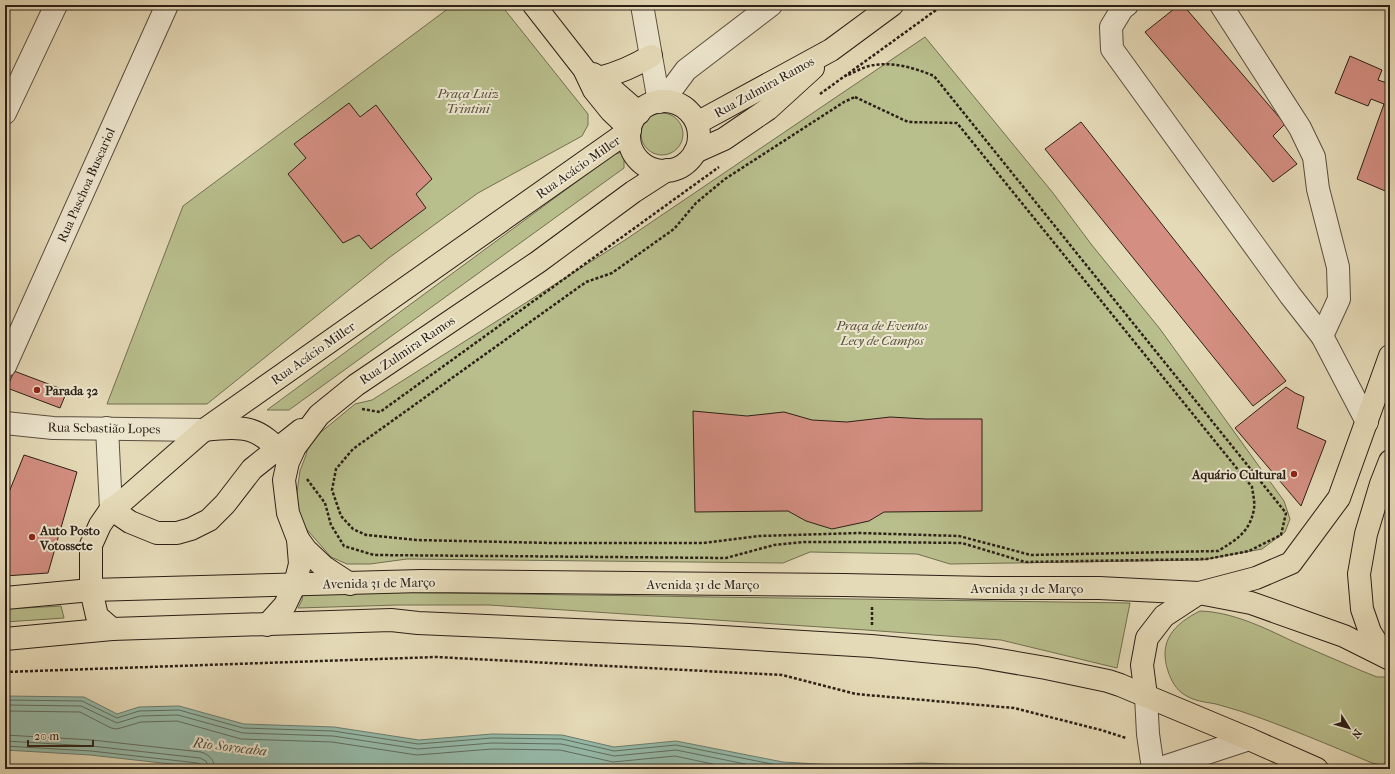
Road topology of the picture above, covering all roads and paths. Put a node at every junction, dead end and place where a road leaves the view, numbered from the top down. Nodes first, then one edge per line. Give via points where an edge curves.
1 (56, 5) edge
2 (167, 5) edge
3 (534, 5) edge
4 (642, 5) edge
5 (772, 5) edge
6 (892, 5) edge
7 (943, 5) edge
8 (1127, 5) edge
9 (1221, 5) edge
10 (831, 50) junction
11 (651, 56) junction
12 (591, 73) junction
13 (845, 76) junction
14 (819, 95) dead end
15 (661, 101) junction
16 (5, 114) edge
17 (697, 123) junction
18 (633, 124) junction
19 (695, 152) junction
20 (722, 165) dead end
21 (666, 170) junction
22 (1322, 336) junction
23 (1390, 356) edge
24 (5, 366) edge
25 (358, 408) dead end
26 (1367, 422) junction
27 (5, 424) edge
28 (107, 428) junction
29 (204, 430) junction
30 (282, 455) junction
31 (1390, 461) edge
32 (306, 478) dead end
33 (1386, 485) edge
34 (111, 509) junction
35 (759, 536) joint
36 (298, 539) junction
37 (295, 584) junction
38 (350, 584) junction
39 (873, 586) junction
40 (91, 590) junction
41 (1199, 593) junction
42 (5, 598) edge
43 (267, 625) junction
44 (112, 629) junction
45 (5, 639) edge
46 (871, 646) junction
47 (1387, 658) edge
48 (5, 672) edge
49 (1146, 696) junction
50 (1126, 739) dead end
51 (1249, 739) junction
52 (1191, 765) edge
53 (1153, 769) edge
54 (1158, 769) edge
55 (1317, 769) edge

1 - 16 street
2 - 24 street, Rua Paschoa Buscariol
3 - 12 main road
4 - 11 street
5 - 15 street via 686,70
6 - 10 main road, Rua Zulmira Ramos
7 - 13 path
8 - 22 street via 1111,27 1112,49
9 - 22 street via 1300,128 1314,157 1318,189 1338,267 1339,300
10 - 17 main road, Rua Zulmira Ramos
10 - 19 main road, Rua Zulmira Ramos via 768,109 724,139
11 - 12 main road via 632,68 615,74
11 - 15 street
12 - 18 main road via 594,90 611,111
13 - 14 path
13 - 32 path via 873,65 898,65 934,76 1286,513 1281,535 1249,551 1200,559 1025,562 962,543 887,542 804,542 774,545 726,558 374,555 344,546 331,525 325,503
15 - 17 main road via 674,102 684,107
15 - 18 main road via 648,105
17 - 19 main road via 699,138
18 - 21 main road via 630,141 638,159 656,170
18 - 29 main road, Rua Acácio Miller
19 - 21 main road via 687,163
20 - 25 path via 380,412
21 - 30 main road, Rua Zulmira Ramos via 538,262 356,385 319,415
22 - 26 street
23 - 26 main road
26 - 41 main road via 1339,498 1291,563 1256,578
27 - 28 street, Rua Sebastião Lopes via 53,428
28 - 29 street, Rua Sebastião Lopes
28 - 34 street
29 - 30 main road via 230,427 251,429 267,438
29 - 34 main road, Rua Acácio Miller
30 - 34 main road, Rua Zulmira Ramos via 252,469 209,520 191,529 177,533 157,533 130,522
30 - 36 main road via 288,513
31 - 33 main road
33 - 47 main road via 1366,534 1359,574 1362,609 1370,632
34 - 40 main road, Rua Acácio Miller via 100,525 92,545
35 - 35 path via 859,533 959,536 1031,555 1218,551 1236,541 1247,529 1254,509 1252,487 957,123 908,122 855,97 725,180 696,203 674,229 612,273 586,282 353,449 336,469 332,490 341,516 352,529 373,536 416,540 552,543 703,543
36 - 37 main road via 300,564
36 - 38 main road via 324,567
37 - 38 main road, Avenida 31 de Março
37 - 40 main road, Avenida 31 de Março
37 - 43 main road via 285,605
38 - 39 main road, Avenida 31 de Março via 421,581
39 - 41 main road, Avenida 31 de Março via 1099,588
39 - 46 path
40 - 42 main road, Avenida 31 de Março
40 - 44 main road, Rua Acácio Miller via 97,616
41 - 47 main road, Avenida 31 de Março via 1251,603 1344,636
41 - 49 main road via 1164,616 1146,638 1142,665
43 - 44 main road
43 - 46 main road via 391,620
44 - 45 main road
46 - 49 main road via 976,656 1046,668 1108,681
48 - 50 path via 436,657 782,675 856,694 1014,708 1101,730
49 - 51 main road
49 - 53 street
51 - 52 street
51 - 55 main road
52 - 54 street

